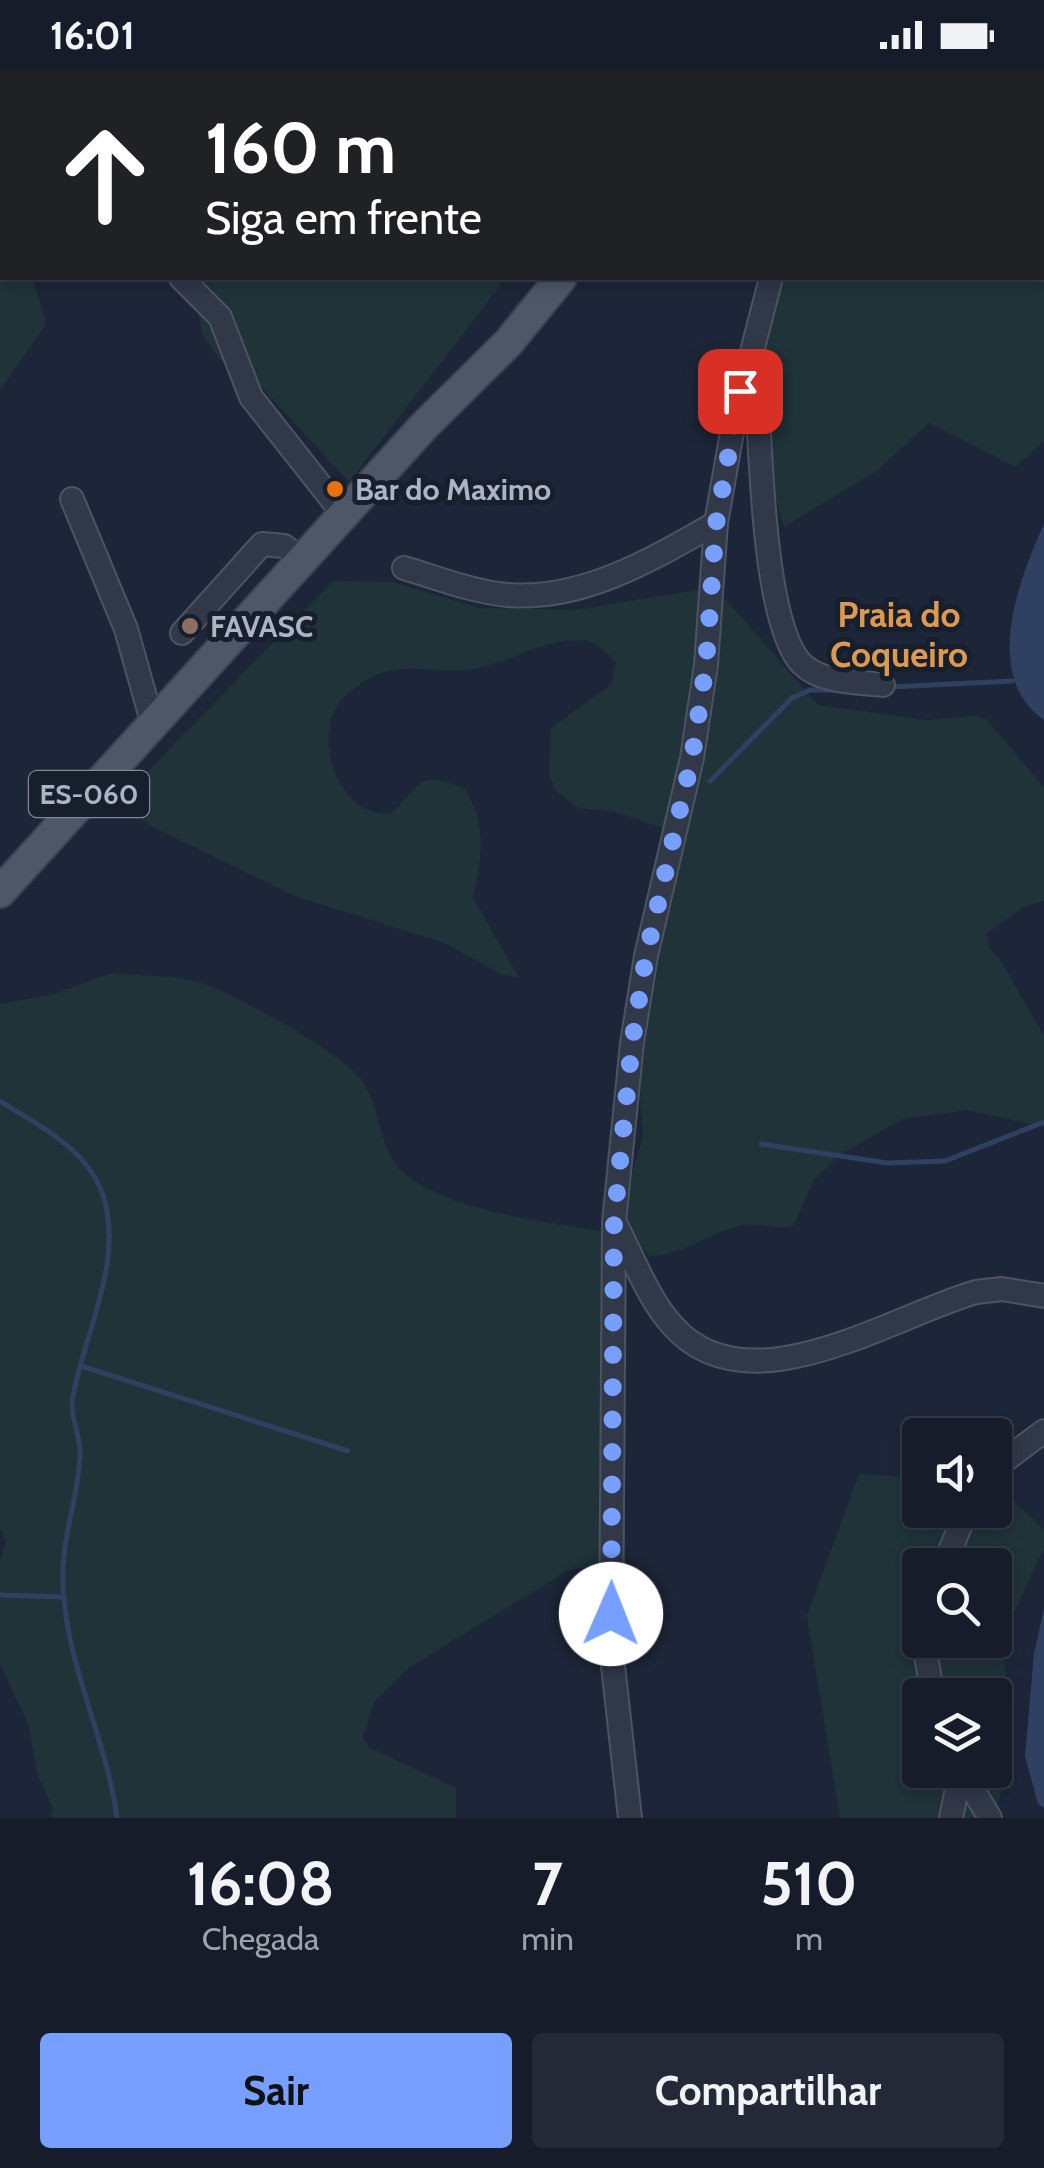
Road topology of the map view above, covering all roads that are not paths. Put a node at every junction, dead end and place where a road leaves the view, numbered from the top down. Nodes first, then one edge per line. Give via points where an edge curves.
1 (183, 280) edge
2 (541, 280) edge
3 (558, 280) edge
4 (770, 280) edge
5 (754, 332) junction
6 (476, 371) junction
7 (72, 499) dead end
8 (344, 515) junction
9 (716, 524) junction
10 (304, 560) junction
11 (404, 568) dead end
12 (182, 633) dead end
13 (883, 685) dead end
14 (153, 725) junction
15 (0, 892) edge
16 (614, 1222) junction
17 (1044, 1296) edge
18 (1044, 1431) edge
19 (1012, 1455) edge
20 (957, 1788) edge
21 (972, 1788) edge
22 (630, 1818) edge
23 (951, 1818) edge
24 (990, 1818) edge

1 - 8 street via 220,317 251,397
2 - 6 main road, ES-060
3 - 6 main road, ES-060
4 - 5 street
5 - 9 street
5 - 13 street via 772,580 790,648 814,673
6 - 8 main road, ES-060
7 - 14 street via 126,628
8 - 10 main road, ES-060
9 - 11 street via 640,564 542,595 474,589
9 - 16 street via 706,665 640,990
10 - 12 street via 284,546 262,544
10 - 14 main road, ES-060
14 - 15 main road, ES-060
16 - 17 street via 670,1324 710,1354 824,1351 976,1292
16 - 22 street via 611,1648
18 - 19 street
20 - 23 street
21 - 24 street

